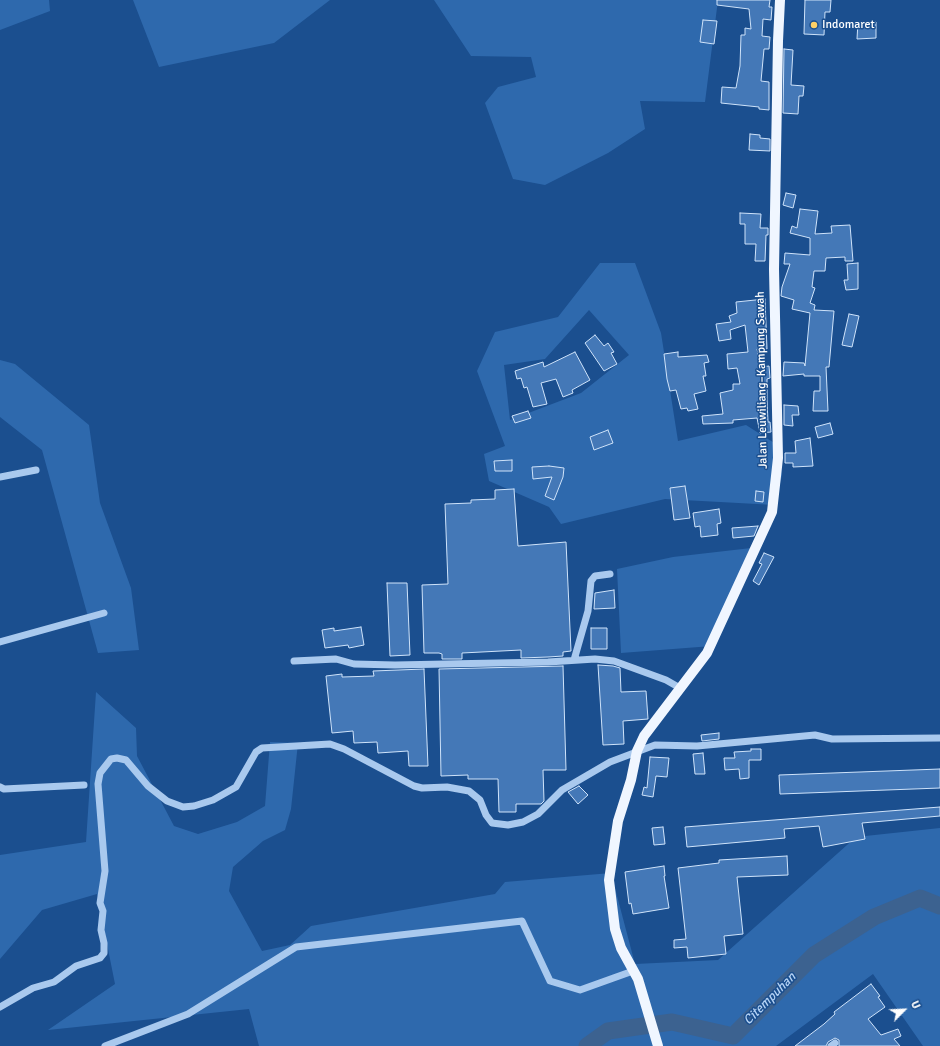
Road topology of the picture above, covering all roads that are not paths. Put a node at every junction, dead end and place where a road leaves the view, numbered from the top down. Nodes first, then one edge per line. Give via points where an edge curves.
1 (780, 0) edge
2 (36, 470) dead end
3 (0, 477) edge
4 (610, 574) dead end
5 (104, 613) dead end
6 (0, 642) edge
7 (574, 660) junction
8 (294, 661) dead end
9 (680, 688) junction
10 (940, 738) edge
11 (637, 751) junction
12 (84, 785) dead end
13 (0, 787) edge
14 (635, 975) junction
15 (0, 1006) edge
16 (105, 1046) edge
17 (658, 1046) edge

1 - 9 main road, Jalan Leuwiliang–Kampung Sawah via 774,269 778,458 775,494 766,527 707,653
2 - 3 street
4 - 7 street via 595,576 591,581 588,611
5 - 6 street
7 - 8 street via 395,665 354,664 336,659
7 - 9 street via 614,661 666,680
9 - 11 main road, Jalan Leuwiliang–Kampung Sawah via 644,736
10 - 11 street via 832,739 815,735 697,746 656,745
11 - 14 main road, Jalan Leuwiliang–Kampung Sawah via 618,821 609,880 615,929 621,948
11 - 15 street via 610,762 562,790 538,814 523,822 508,825 492,823 480,800 469,792 447,787 414,786 330,744 262,748 256,752 236,787 213,800 183,807 167,801 148,786 126,760 111,759 100,773 98,784 105,871 100,903 103,911 101,930 104,953 100,958 76,966 54,982 33,988
12 - 13 street
14 - 16 street via 580,990 550,981 522,921 296,947 188,1014
14 - 17 main road, Jalan Leuwiliang–Kampung Sawah

